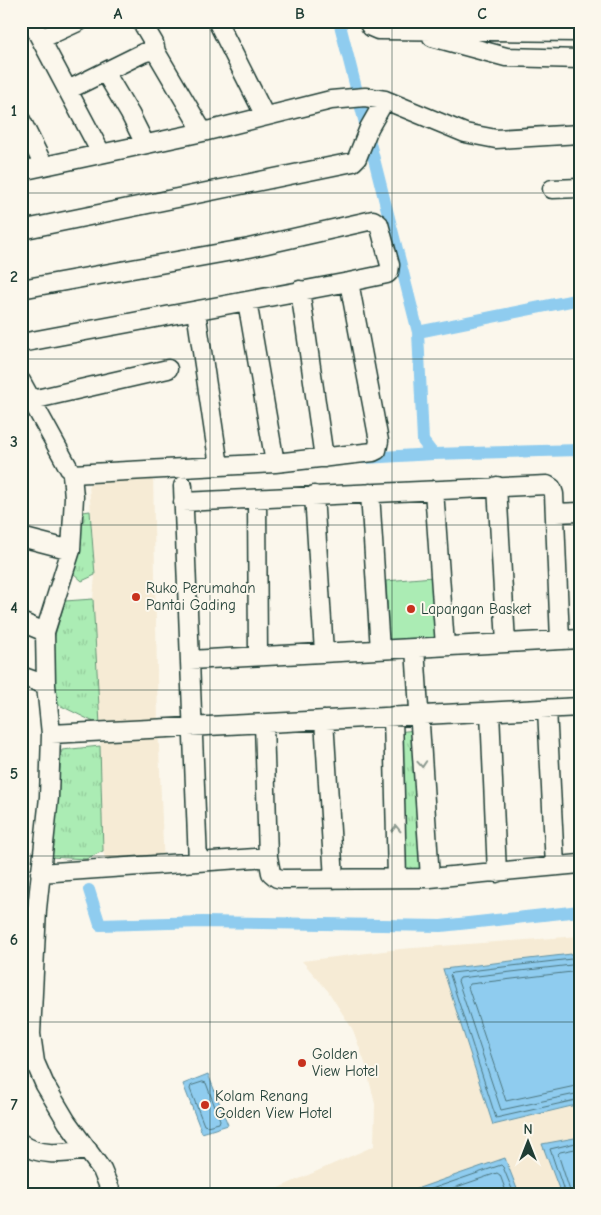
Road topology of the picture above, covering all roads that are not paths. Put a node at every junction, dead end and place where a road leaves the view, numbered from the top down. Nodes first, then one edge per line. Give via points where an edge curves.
1 (31, 21) edge
2 (80, 21) edge
3 (141, 21) edge
4 (216, 21) edge
5 (368, 21) edge
6 (407, 26) edge
7 (580, 32) edge
8 (41, 39) junction
9 (156, 52) junction
10 (580, 59) edge
11 (104, 72) junction
12 (68, 90) junction
13 (385, 100) junction
14 (265, 116) junction
15 (21, 120) edge
16 (203, 132) junction
17 (580, 134) edge
18 (145, 144) junction
19 (101, 153) junction
20 (44, 166) junction
21 (21, 171) edge
22 (580, 188) edge
23 (552, 189) dead end
24 (21, 230) edge
25 (350, 282) junction
26 (21, 288) edge
27 (300, 290) junction
28 (247, 301) junction
29 (196, 311) junction
30 (21, 343) edge
31 (168, 368) dead end
32 (25, 389) edge
33 (324, 458) junction
34 (275, 463) junction
35 (219, 466) junction
36 (72, 474) junction
37 (497, 486) junction
38 (434, 490) junction
39 (370, 493) junction
40 (314, 495) junction
41 (257, 499) junction
42 (580, 512) edge
43 (555, 513) junction
44 (21, 537) edge
45 (71, 550) junction
46 (21, 622) edge
47 (45, 632) junction
48 (580, 639) edge
49 (560, 640) junction
50 (506, 643) junction
51 (445, 646) junction
52 (415, 648) junction
53 (380, 650) junction
54 (324, 652) junction
55 (258, 656) junction
56 (190, 660) junction
57 (21, 676) edge
58 (46, 685) junction
59 (580, 707) edge
60 (547, 709) junction
61 (490, 712) junction
62 (419, 715) junction
63 (393, 716) junction
64 (324, 720) junction
65 (264, 723) junction
66 (192, 726) junction
67 (51, 734) junction
68 (268, 857) junction
69 (198, 862) junction
70 (580, 864) edge
71 (556, 866) junction
72 (497, 872) junction
73 (40, 873) junction
74 (397, 878) junction
75 (430, 878) junction
76 (334, 879) junction
77 (29, 908) edge
78 (21, 1143) edge
79 (88, 1150) junction
80 (112, 1194) edge

1 - 8 street
2 - 8 street
3 - 9 street
4 - 14 street
5 - 6 street via 378,30
6 - 7 street
6 - 10 street via 506,57
8 - 12 street
9 - 11 street via 143,53
9 - 16 street
11 - 12 street
11 - 18 street
12 - 19 street
13 - 14 street via 365,97 331,100
13 - 17 street via 464,133 496,139
13 - 24 street via 353,162
14 - 16 street
15 - 20 street
16 - 18 street
18 - 19 street
19 - 20 street
20 - 21 street
22 - 23 street
25 - 26 street via 389,272 388,256 376,221 249,248
25 - 27 street
25 - 33 street via 379,444 373,452
27 - 28 street
27 - 33 street
28 - 29 street
28 - 34 street
29 - 30 street
29 - 35 street
31 - 32 street
32 - 36 street
33 - 34 street
34 - 35 street
35 - 36 street
36 - 45 street
37 - 38 street
37 - 43 street via 547,485 554,494
37 - 50 street
38 - 39 street
38 - 51 street
39 - 40 street
39 - 53 street
40 - 41 street
40 - 54 street
41 - 55 street
41 - 56 street via 183,494
42 - 43 street
43 - 49 street
44 - 45 street
45 - 47 street
46 - 47 street
47 - 58 street
48 - 49 street
49 - 50 street
50 - 51 street
51 - 52 street
52 - 53 street
52 - 62 street
53 - 54 street
54 - 55 street
55 - 56 street
56 - 66 street
57 - 58 street
58 - 67 street
59 - 60 street
60 - 61 street
60 - 71 street
61 - 62 street
61 - 72 street
62 - 63 street
62 -> 75 street
63 - 64 street
74 -> 63 street
64 - 65 street
64 - 76 street
65 - 66 street
65 - 68 street
66 - 67 street
66 - 69 street
67 - 73 street via 49,797
68 - 69 street
68 - 76 street via 270,873 277,878
69 - 73 street
70 - 71 street
71 - 72 street
72 - 75 street
73 - 77 street
74 - 75 street
74 - 76 street
77 - 79 street via 31,1034 35,1062 67,1122
78 - 79 street via 33,1150 49,1153
79 - 80 street via 102,1170

